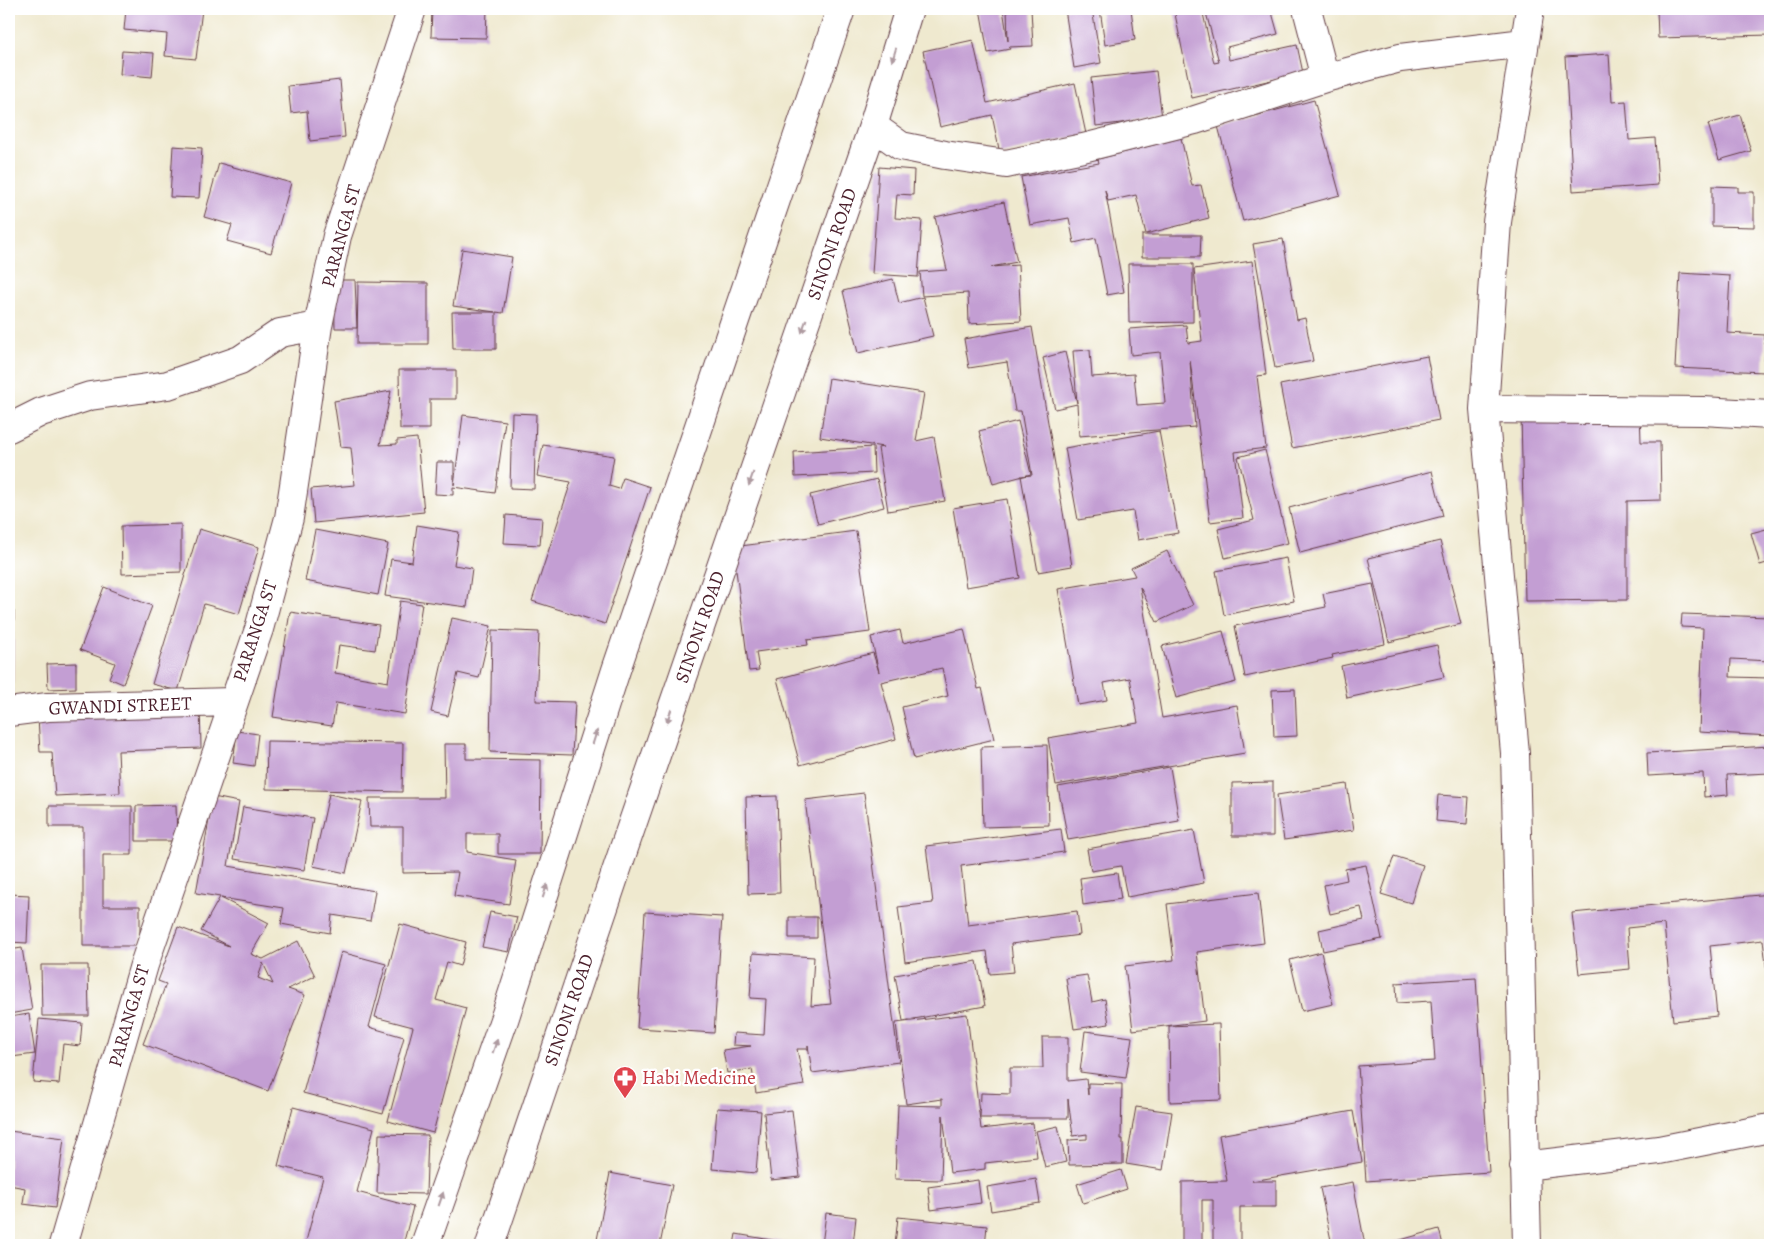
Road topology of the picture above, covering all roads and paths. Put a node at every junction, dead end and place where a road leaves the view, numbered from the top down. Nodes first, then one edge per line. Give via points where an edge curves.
1 (412, 9) edge
2 (841, 9) edge
3 (909, 9) edge
4 (1307, 9) edge
5 (1530, 9) edge
6 (1524, 43) junction
7 (1324, 78) junction
8 (873, 126) junction
9 (318, 326) junction
10 (1484, 409) junction
11 (1770, 415) edge
12 (9, 428) edge
13 (232, 702) junction
14 (9, 712) edge
15 (1770, 1128) edge
16 (1524, 1166) junction
17 (64, 1245) edge
18 (425, 1245) edge
19 (490, 1245) edge
20 (1527, 1245) edge

1 - 9 street, PARANGA ST via 337,236
18 -> 2 street via 505,1018 616,670
3 -> 8 street, SINONI ROAD
4 - 7 street
5 - 6 street
6 - 7 street via 1400,58
6 - 10 street via 1496,222
7 - 8 street via 1195,120 1006,164 901,146
8 -> 19 street, SINONI ROAD
9 - 12 street via 280,333 240,360 168,385 90,396 41,412
9 - 13 street, PARANGA ST via 289,518 259,629
10 - 11 street via 1703,411
10 - 16 street via 1515,753
13 - 14 street, GWANDI STREET via 48,707
13 - 17 street, PARANGA ST via 144,965
15 - 16 street via 1660,1150
16 - 20 street

